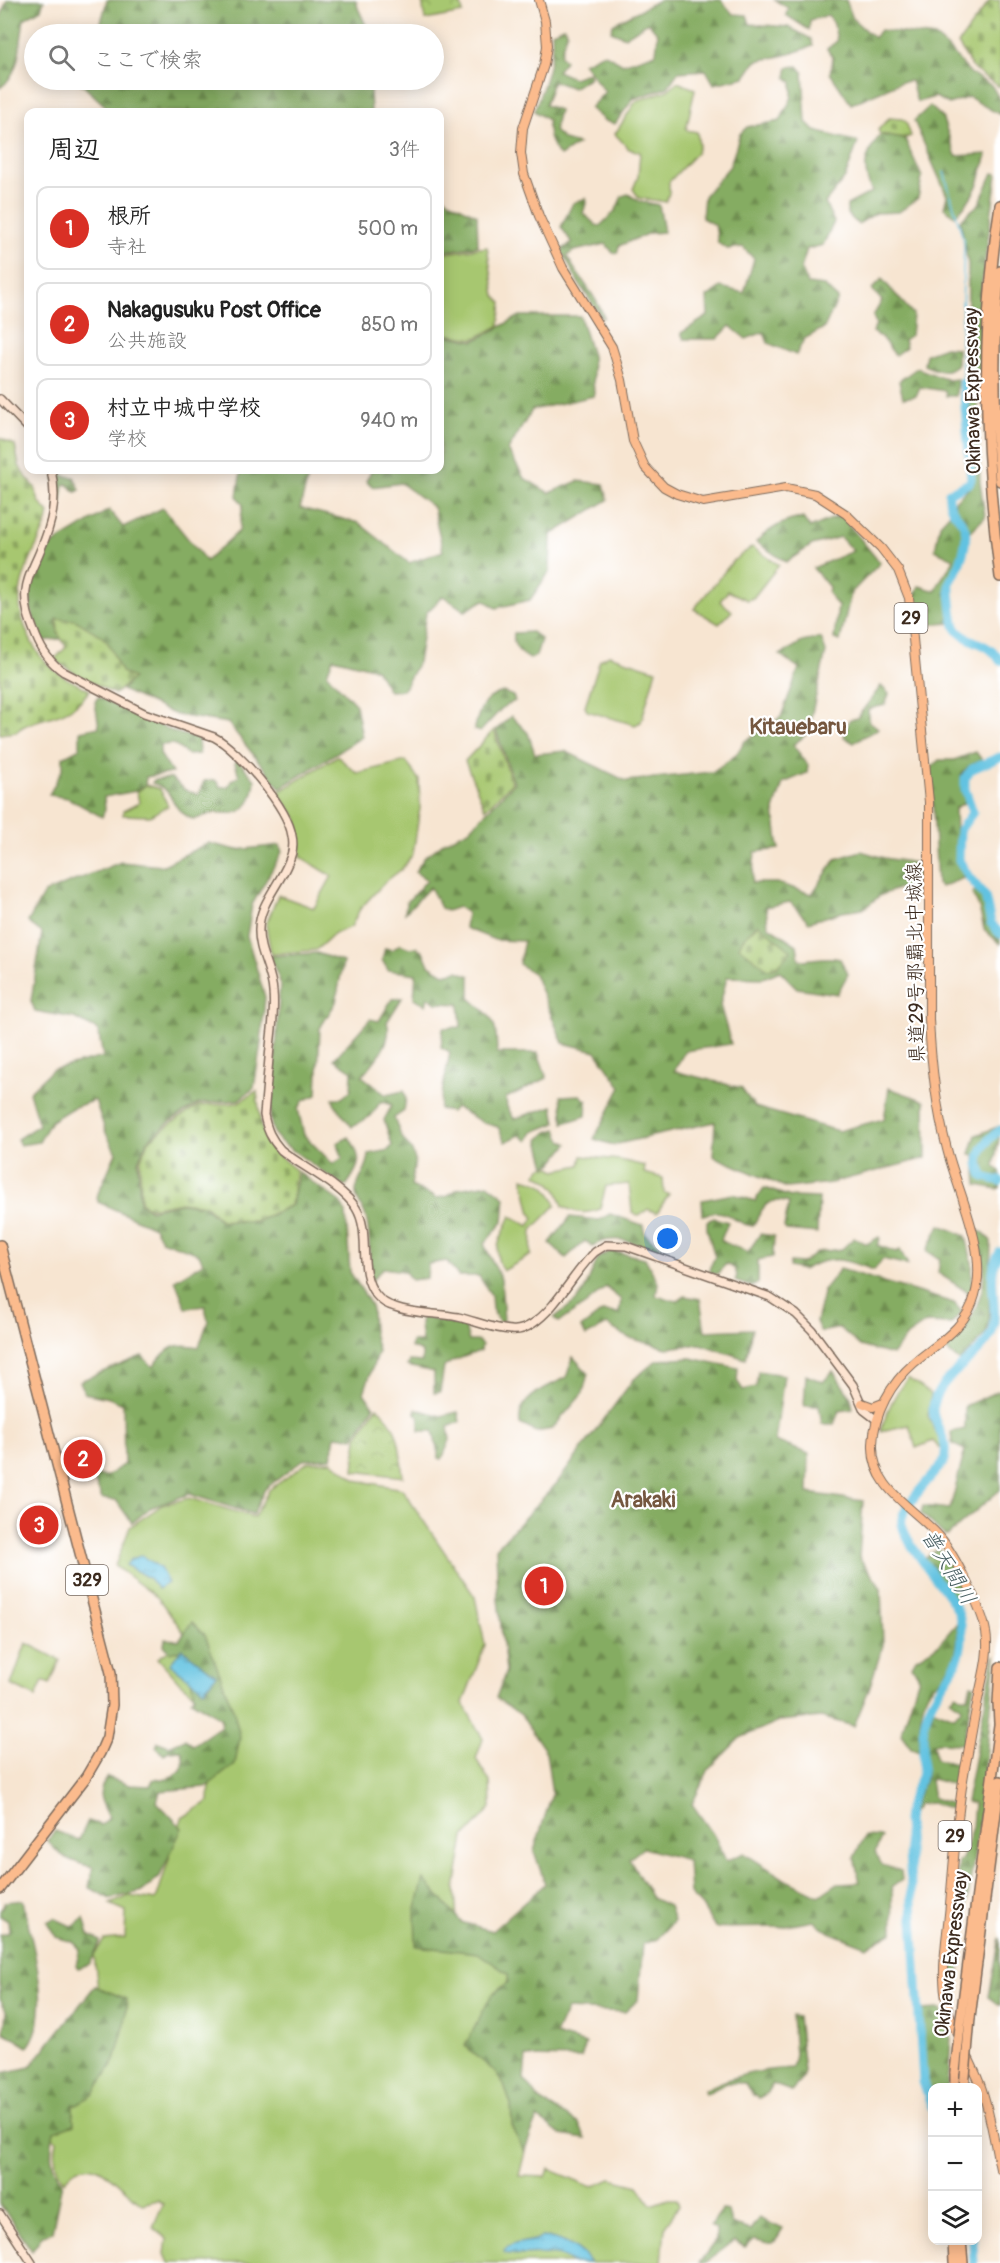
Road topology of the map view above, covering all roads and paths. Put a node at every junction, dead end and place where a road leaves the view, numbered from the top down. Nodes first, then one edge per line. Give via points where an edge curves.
1 (539, 0) edge
2 (1000, 205) edge
3 (1000, 271) edge
4 (0, 399) edge
5 (24, 424) edge
6 (52, 474) edge
7 (1000, 481) edge
8 (1000, 577) edge
9 (0, 1245) edge
10 (883, 1403) junction
11 (862, 1404) junction
12 (877, 1420) junction
13 (1000, 1667) edge
14 (1000, 1720) edge
15 (1000, 1781) edge
16 (1000, 1824) edge
17 (993, 1834) junction
18 (0, 1889) edge
19 (965, 2017) junction
20 (955, 2083) edge
21 (963, 2083) edge
22 (1000, 2169) edge
23 (0, 2214) edge
24 (953, 2245) edge
25 (961, 2245) edge
26 (32, 2263) edge
27 (954, 2263) edge
28 (963, 2263) edge

1 - 10 main road, 県道29号那覇北中城線 / 29 via 547,46 523,128 524,174 563,267 612,347 633,441 645,467 664,487 703,502 786,488 815,494 846,514 881,548 898,570 909,598 929,802 931,1054 946,1148 974,1239 979,1269 975,1296 964,1319 904,1372
2 - 8 highway, Okinawa Expressway via 985,370 988,455
3 - 7 highway, Okinawa Expressway via 994,366
4 - 5 main road
6 - 11 main road via 54,513 26,588 26,607 45,654 64,672 144,713 225,742 237,752 288,822 293,849 262,912 259,928 273,993 264,1115 273,1142 347,1194 357,1209 363,1223 366,1272 376,1295 397,1308 521,1329 544,1314 595,1252 606,1245 626,1246 770,1297 796,1314 853,1385
9 - 18 highway, 329 via 107,1657 112,1697 107,1737 94,1764
10 - 11 main road via 873,1407
10 - 12 main road, 県道29号那覇北中城線 / 29
11 - 12 main road
12 - 22 main road, 県道29号那覇北中城線 / 29 via 875,1462 888,1488 946,1546 975,1599 987,1636 955,1827 944,1977 945,2004 983,2093
13 - 14 highway, Okinawa Expressway
14 - 19 highway, Okinawa Expressway
15 - 17 highway, Okinawa Expressway
16 - 17 highway
17 - 19 highway, Okinawa Expressway
19 - 20 highway, Okinawa Expressway, bridge
19 - 21 highway, Okinawa Expressway, bridge
23 - 26 main road
24 - 27 highway
25 - 28 highway

